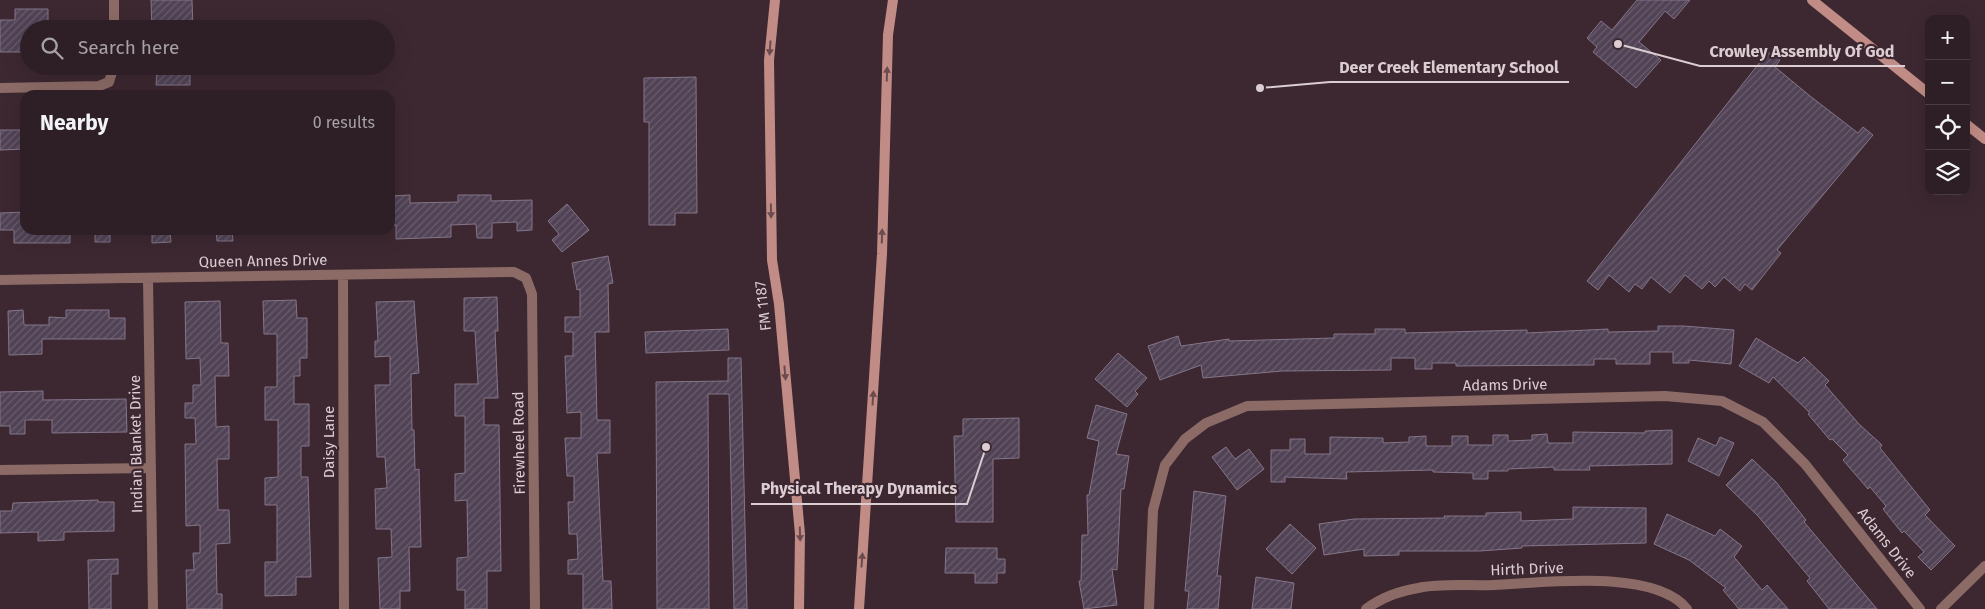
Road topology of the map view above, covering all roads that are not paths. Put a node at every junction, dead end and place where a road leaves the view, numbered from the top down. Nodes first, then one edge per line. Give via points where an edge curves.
1 (114, 0) edge
2 (775, 0) edge
3 (893, 0) edge
4 (1812, 0) edge
5 (114, 20) edge
6 (111, 75) edge
7 (0, 88) edge
8 (1925, 91) edge
9 (1970, 127) edge
10 (1985, 139) edge
11 (343, 275) junction
12 (148, 278) junction
13 (526, 278) joint
14 (0, 280) edge
15 (151, 468) junction
16 (0, 470) edge
17 (1985, 566) edge
18 (153, 609) edge
19 (344, 609) edge
20 (535, 609) edge
21 (799, 609) edge
22 (859, 609) edge
23 (1149, 609) edge
24 (1366, 609) edge
25 (1687, 609) edge
26 (1920, 609) edge
27 (1941, 609) edge

1 - 5 street
2 -> 21 main road, FM 1187 / FM 1187 via 769,60 772,260 800,534
22 -> 3 main road via 882,254 888,34
4 - 8 main road
6 - 7 street via 109,82 99,86
9 - 10 main road
11 - 12 street, Queen Annes Drive
11 - 13 street, Queen Annes Drive via 514,272
11 - 19 street, Daisy Lane
12 - 14 street, Queen Annes Drive
12 - 15 street, Indian Blanket Drive
13 - 20 street, Firewheel Road via 532,294
15 - 16 street
15 - 18 street, Indian Blanket Drive
17 - 27 street
23 - 26 street, Adams Drive via 1153,510 1165,466 1185,439 1214,419 1247,406 1664,396 1722,401 1763,422 1805,464
24 - 25 street, Hirth Drive via 1380,599 1418,588 1609,581 1648,586 1681,601

